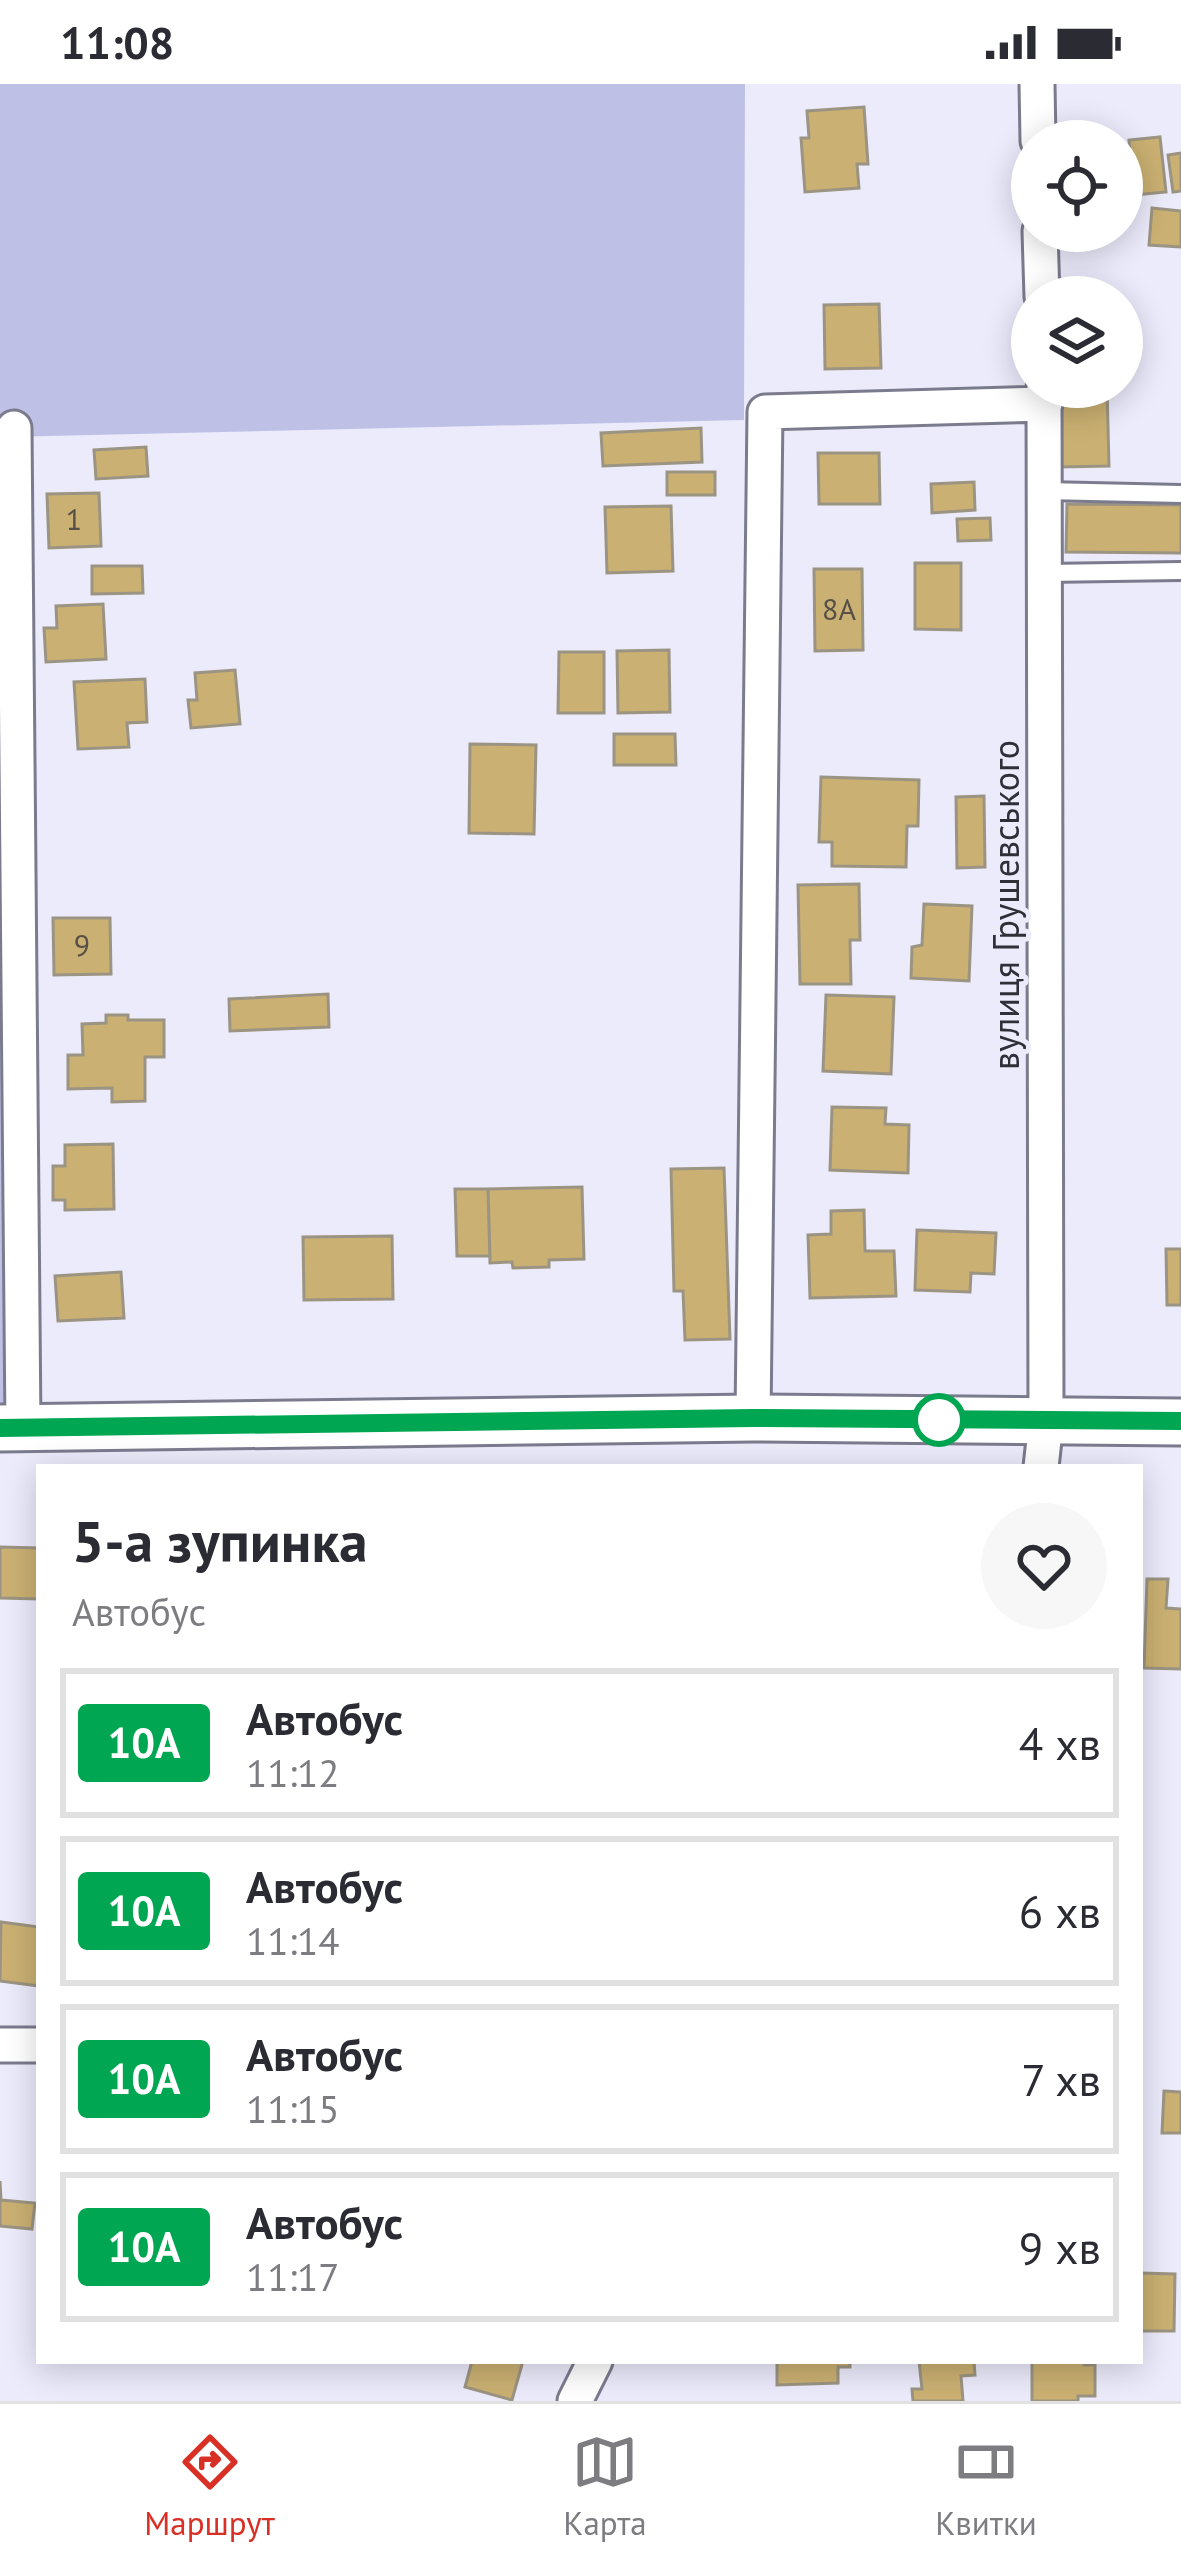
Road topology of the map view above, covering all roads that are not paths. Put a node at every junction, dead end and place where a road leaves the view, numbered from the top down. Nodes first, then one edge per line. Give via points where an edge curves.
1 (1037, 84) edge
2 (1038, 120) edge
3 (1011, 397) edge
4 (1044, 408) edge
5 (14, 428) dead end
6 (1045, 491) junction
7 (1181, 494) edge
8 (1045, 573) junction
9 (1179, 574) edge
10 (753, 1418) junction
11 (1181, 1421) edge
12 (1046, 1422) junction
13 (11, 1428) edge
14 (1041, 1464) edge
15 (36, 2044) edge
16 (0, 2045) edge
17 (594, 2364) edge
18 (575, 2401) edge

1 - 2 street
3 - 10 street via 765,412
4 - 6 street, вулиця Грушевського
5 - 13 street
6 - 7 lane
6 - 8 street, вулиця Грушевського
8 - 9 lane
8 - 12 street, вулиця Грушевського
10 - 12 street
10 - 13 street
11 - 12 street
12 - 14 street, вулиця Грушевського
15 - 16 street
17 - 18 street

